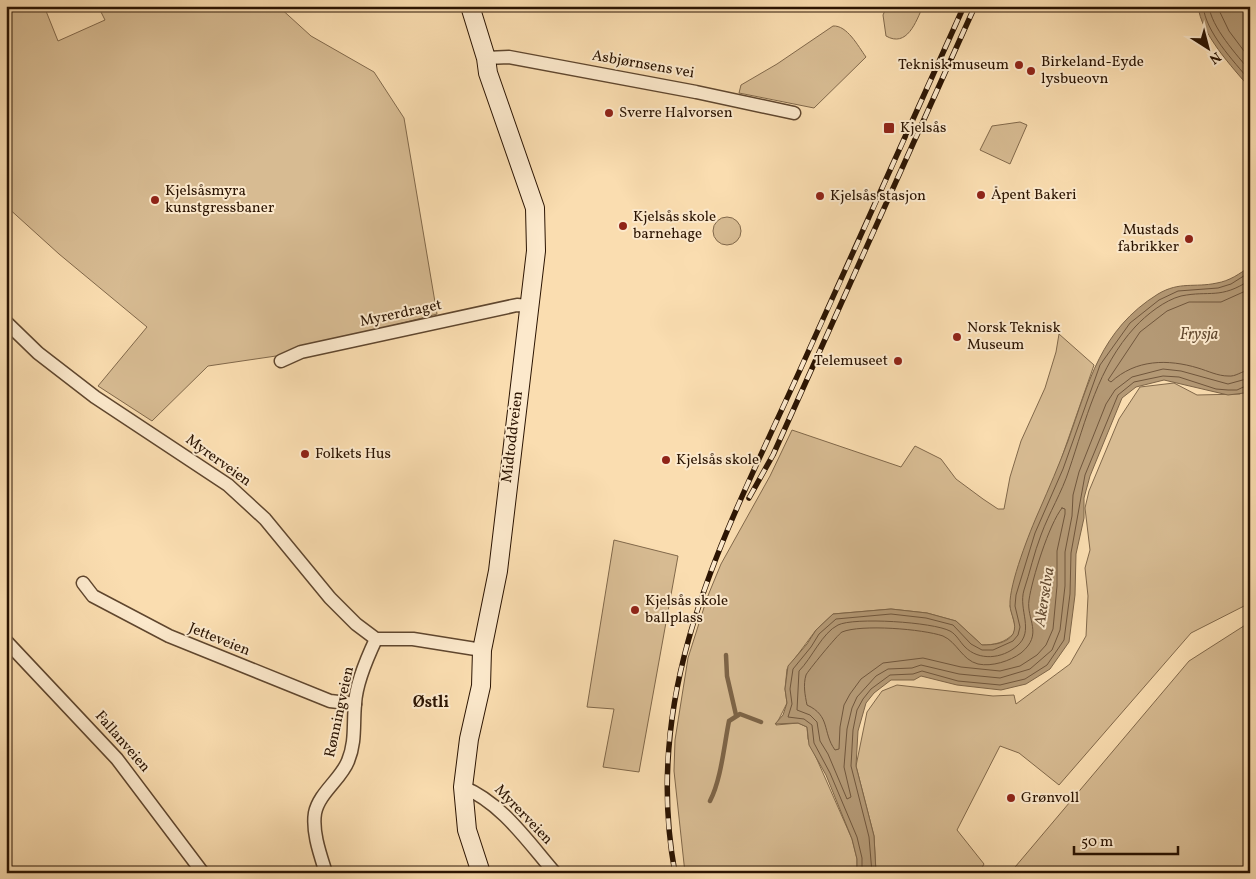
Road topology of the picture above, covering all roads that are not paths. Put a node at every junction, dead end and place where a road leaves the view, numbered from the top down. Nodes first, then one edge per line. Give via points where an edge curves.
1 (470, 6) edge
2 (486, 58) junction
3 (794, 113) dead end
4 (530, 306) junction
5 (6, 322) edge
6 (281, 361) dead end
7 (83, 583) dead end
8 (376, 639) junction
9 (6, 641) edge
10 (482, 650) junction
11 (355, 704) junction
12 (463, 787) junction
13 (202, 873) edge
14 (326, 873) edge
15 (482, 873) edge
16 (555, 873) edge

1 - 2 street, Midtoddveien
2 - 3 street, Asbjørnsens vei via 516,58
2 - 4 street, Midtoddveien via 488,74 535,208 536,251
4 - 6 street, Myrerdraget via 382,334 301,352
4 - 10 street, Midtoddveien via 498,571
5 - 8 street, Myrerveien via 95,398 228,485 265,518 330,598
7 - 11 street, Jetteveien via 93,596 168,636 330,701
8 - 10 street via 413,639
8 - 11 street, Rønningveien
9 - 13 street, Fallanveien via 117,759
10 - 12 street, Midtoddveien via 480,686
11 - 14 street, Rønningveien via 355,735 348,762 315,812 318,845
12 - 15 street, Midtoddveien via 467,830
12 - 16 street, Myrerveien via 482,795 502,813

